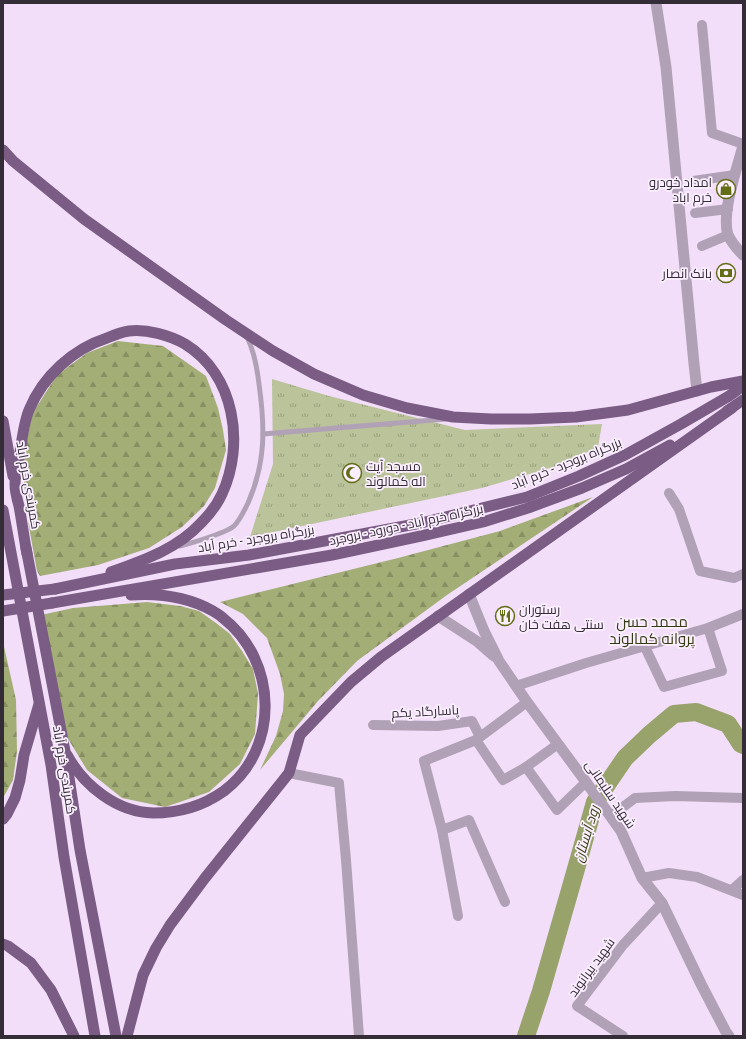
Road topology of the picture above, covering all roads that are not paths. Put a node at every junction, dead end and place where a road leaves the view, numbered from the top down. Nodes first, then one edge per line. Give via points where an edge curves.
1 (656, 3) edge
2 (702, 25) dead end
3 (743, 145) edge
4 (3, 150) edge
5 (735, 175) junction
6 (693, 181) dead end
7 (728, 209) junction
8 (695, 213) dead end
9 (728, 234) junction
10 (702, 246) dead end
11 (743, 255) edge
12 (244, 332) junction
13 (743, 381) edge
14 (743, 386) edge
15 (697, 391) junction
16 (743, 400) edge
17 (732, 408) junction
18 (467, 418) junction
19 (3, 421) edge
20 (263, 434) junction
21 (669, 493) dead end
22 (3, 510) edge
23 (3, 538) edge
24 (169, 548) junction
25 (27, 550) junction
26 (12, 558) junction
27 (743, 574) edge
28 (71, 586) junction
29 (469, 594) junction
30 (3, 595) edge
31 (63, 600) junction
32 (3, 611) edge
33 (743, 614) edge
34 (438, 616) junction
35 (708, 628) junction
36 (645, 647) junction
37 (499, 661) junction
38 (516, 686) junction
39 (40, 701) junction
40 (527, 702) junction
41 (373, 725) dead end
42 (478, 738) junction
43 (558, 744) junction
44 (65, 751) junction
45 (526, 767) junction
46 (289, 772) junction
47 (586, 782) junction
48 (743, 798) edge
49 (610, 816) junction
50 (3, 820) edge
51 (442, 830) junction
52 (642, 878) junction
53 (743, 880) edge
54 (732, 890) junction
55 (743, 895) edge
56 (505, 902) dead end
57 (662, 903) junction
58 (458, 916) dead end
59 (3, 944) edge
60 (726, 1035) edge
61 (74, 1036) edge
62 (95, 1036) edge
63 (116, 1036) edge
64 (127, 1036) edge
65 (359, 1036) edge
66 (622, 1036) edge

1 - 15 street via 666,67
2 - 3 street via 712,133
3 - 5 street
4 - 12 highway via 84,219
5 - 6 street
5 - 7 street
7 - 8 street
7 - 9 street
9 - 10 street
9 - 11 street via 734,246
12 - 18 highway via 273,352 314,374 363,395 407,408
12 - 20 lane via 251,345 257,370
13 - 15 highway
14 - 28 highway, بزرگراه بروجرد - خرم آباد via 625,455 527,497 422,523 248,555 175,564
15 - 18 highway via 628,410 530,419
16 - 17 highway, بزرگراه خرم آباد - دورود - بروجرد
17 - 29 highway
17 - 31 highway, بزرگراه خرم آباد - دورود - بروجرد via 626,469 576,491 483,522 332,555
18 - 20 lane
19 - 25 highway, کمربندی خرم اباد
20 - 24 lane via 259,472 252,493 233,528 208,538
21 - 27 street via 679,509 700,571 734,578
22 - 26 highway, کمربندی خرم آباد
23 - 26 highway
24 - 25 highway via 188,536 200,524 222,495 231,470 234,424 228,401 216,375 203,358 184,344 156,332 128,331 99,340 73,354 47,378 29,411 15,484
24 - 28 highway
25 - 44 highway, کمربندی خرم آباد
26 - 39 highway, کمربندی خرم آباد
28 - 30 highway, بزرگراه بروجرد - خرم آباد, bridge
29 - 34 highway
29 - 37 street, شهید سلیمانی
31 - 32 highway, بزرگراه خرم آباد - دورود - بروجرد, bridge
31 - 44 highway via 156,594 183,598 202,605 223,617 250,649 260,668 266,710 256,752 245,770 233,784 214,798 192,808 167,813 143,812 121,806 100,793 82,777
33 - 35 street
34 - 37 street, شهید سلیمانی via 478,642
34 - 46 highway via 369,667 325,708 300,735
35 - 36 street
35 - 36 street via 722,671 664,687
36 - 38 street
37 - 38 street, شهید سلیمانی
38 - 40 street, شهید سلیمانی
39 - 50 highway via 24,755 15,798
39 - 62 highway, کمربندی خرم آباد
40 - 42 street
40 - 43 street, شهید سلیمانی
41 - 42 street, پاسارگاد یکم via 438,726 472,721
42 - 45 street via 503,780
42 - 51 street via 424,761
43 - 45 street
43 - 47 street, شهید سلیمانی
44 - 63 highway, کمربندی خرم آباد via 80,850
45 - 47 street via 556,810
46 - 64 highway via 170,925 143,975
46 - 65 street via 339,783
47 - 49 street, شهید سلیمانی
48 - 49 street via 635,798
49 - 52 street, شهید سلیمانی via 621,831
51 - 56 street via 470,820
51 - 58 street
52 - 54 street via 669,873 697,877
52 - 57 street, شهید سلیمانی
53 - 54 street
54 - 55 street
57 - 60 street, شهید سلیمانی
57 - 66 street, شهید بیرانوند via 623,945 577,1006
59 - 61 highway via 31,963 51,990

